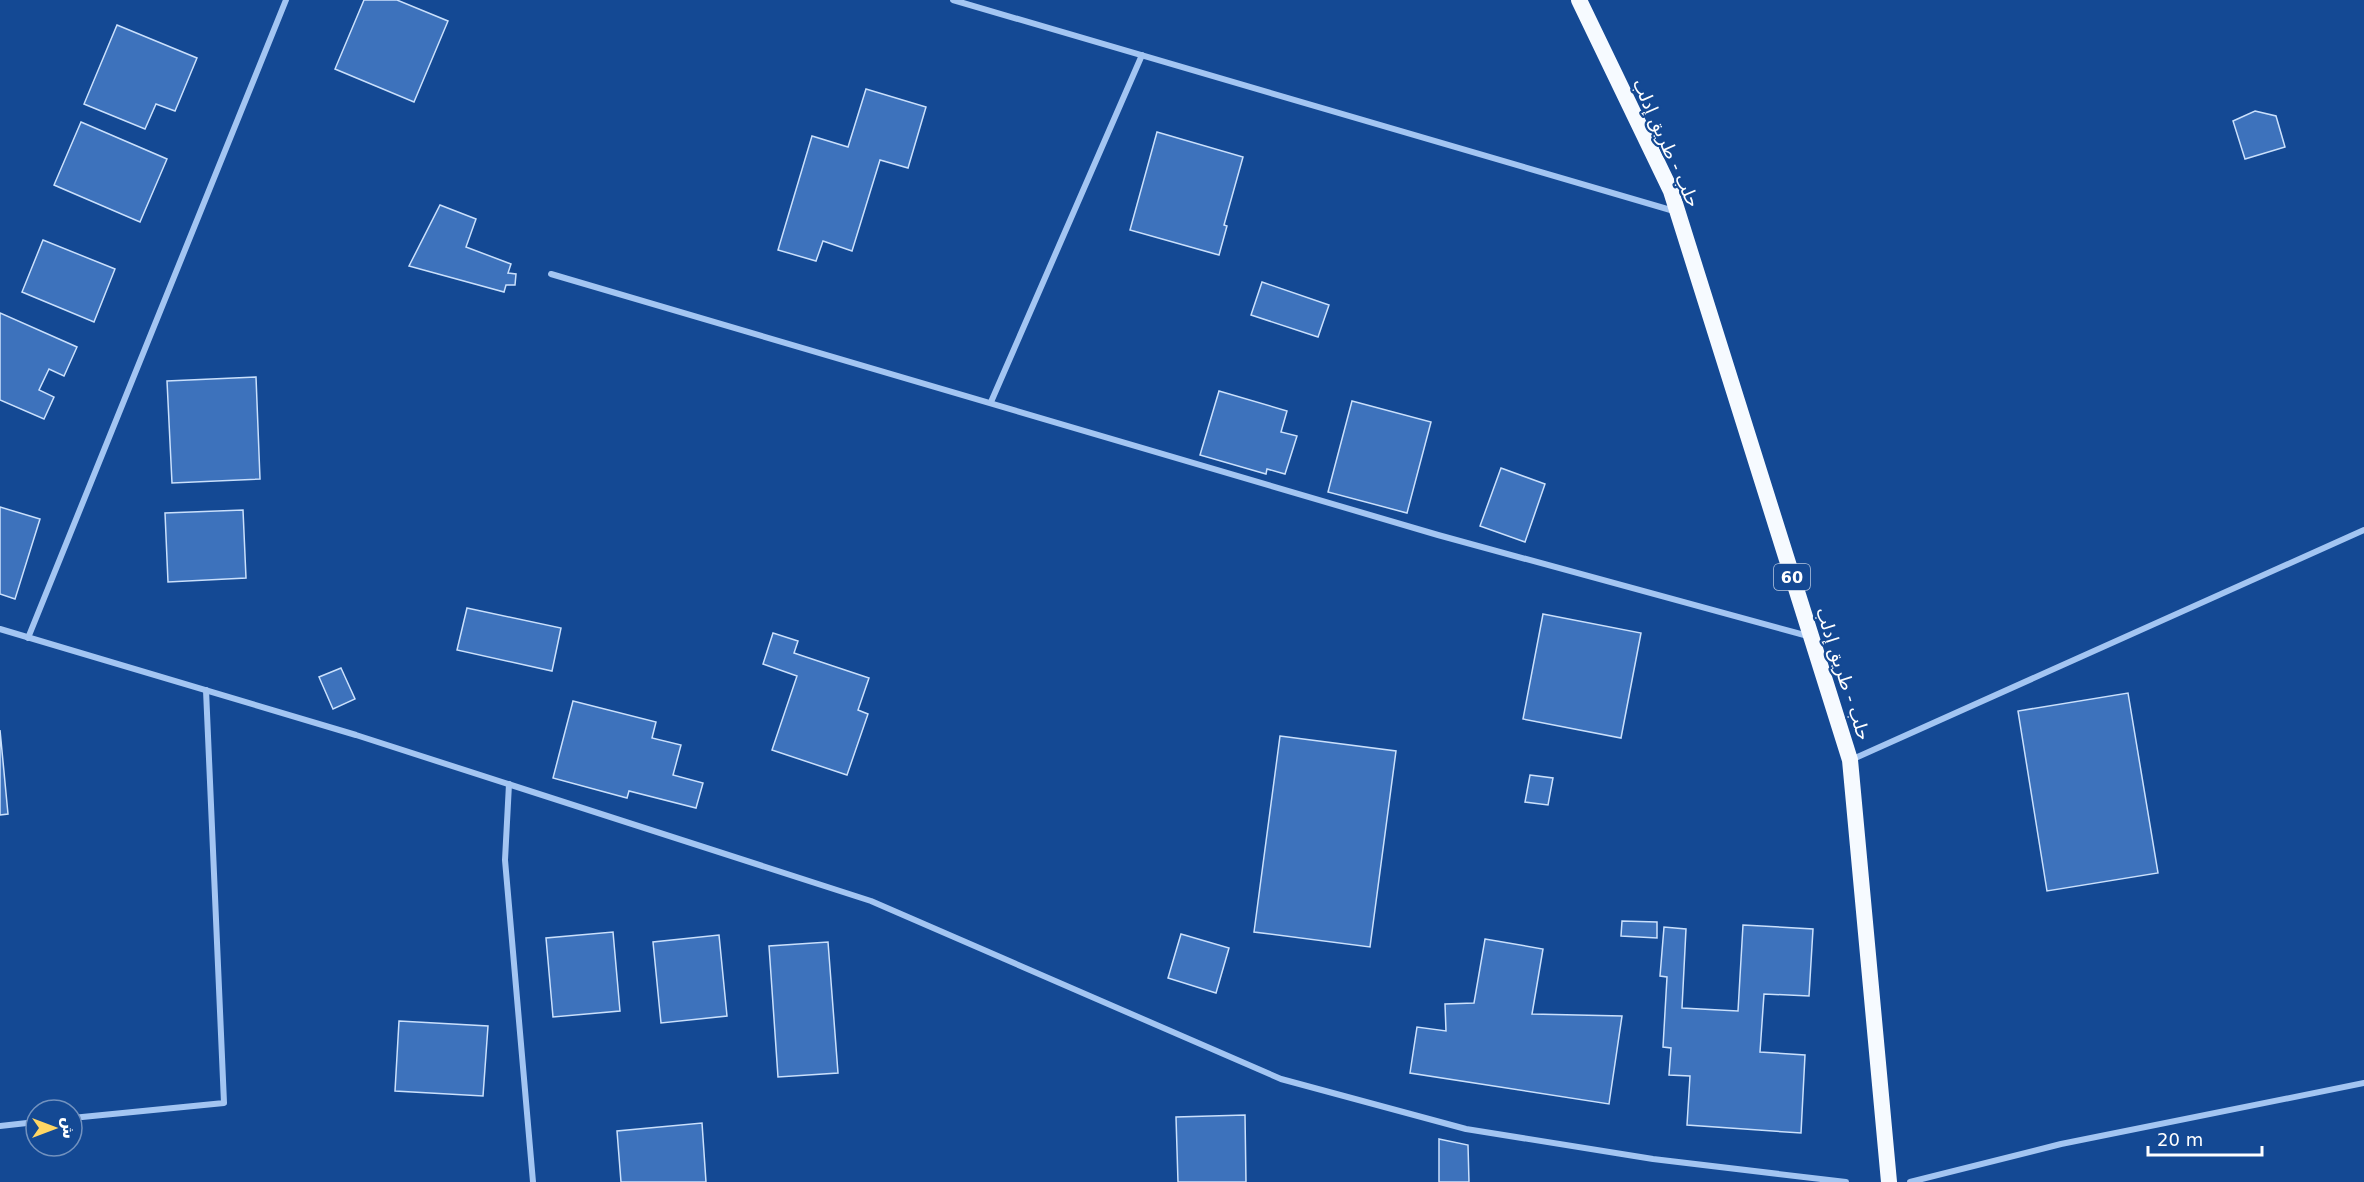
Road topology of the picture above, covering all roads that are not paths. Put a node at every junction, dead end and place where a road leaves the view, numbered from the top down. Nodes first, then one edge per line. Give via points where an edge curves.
1 (286, 0) edge
2 (953, 0) edge
3 (1579, 0) edge
4 (1142, 55) junction
5 (1677, 212) junction
6 (551, 274) dead end
7 (991, 402) junction
8 (2364, 530) edge
9 (0, 629) edge
10 (1811, 637) junction
11 (28, 638) junction
12 (207, 690) junction
13 (1850, 760) junction
14 (509, 784) junction
15 (2364, 1083) edge
16 (84, 1118) edge
17 (24, 1123) edge
18 (0, 1126) edge
19 (533, 1182) edge
20 (1846, 1182) edge
21 (1889, 1182) edge
22 (1910, 1182) edge

1 - 11 street
2 - 4 street
3 - 5 highway, حلب - طريق إدلب / 60 via 1671,191
4 - 5 street
4 - 7 street
5 - 10 highway, حلب - طريق إدلب / 60
6 - 7 street
7 - 10 street via 1438,535
8 - 13 street
9 - 11 street
10 - 13 highway, حلب - طريق إدلب / 60
11 - 12 street
12 - 14 street
12 - 16 street via 224,1103
13 - 21 highway, حلب - طريق إدلب / 60
14 - 19 street via 505,860
14 - 20 street via 871,901 1281,1079 1466,1129 1653,1159
15 - 22 street via 2061,1144
17 - 18 street

